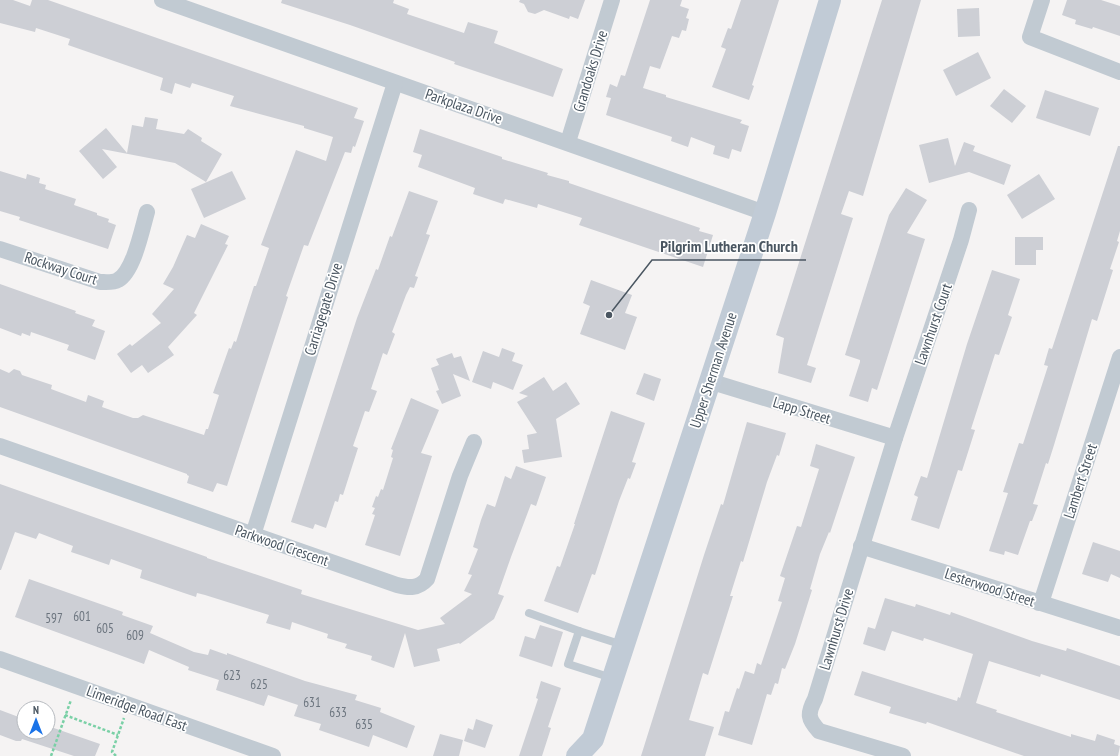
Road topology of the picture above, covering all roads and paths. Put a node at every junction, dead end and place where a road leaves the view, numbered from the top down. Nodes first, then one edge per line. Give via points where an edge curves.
1 (162, 0) edge
2 (612, 0) edge
3 (830, 0) edge
4 (1042, 0) edge
5 (1120, 72) edge
6 (395, 83) junction
7 (568, 142) junction
8 (969, 210) dead end
9 (147, 212) dead end
10 (765, 213) junction
11 (0, 249) edge
12 (1120, 357) edge
13 (709, 381) junction
14 (895, 438) junction
15 (474, 442) dead end
16 (0, 446) edge
17 (253, 535) junction
18 (861, 546) junction
19 (1039, 603) junction
20 (530, 613) dead end
21 (1120, 628) edge
22 (579, 631) junction
23 (623, 645) junction
24 (0, 659) edge
25 (613, 678) junction
26 (76, 686) junction
27 (129, 705) junction
28 (65, 716) junction
29 (118, 735) junction
30 (595, 748) edge
31 (51, 756) edge
32 (116, 756) edge
33 (273, 756) edge
34 (577, 756) edge
35 (903, 756) edge

1 - 6 street, Parkplaza Drive
2 - 7 street, Grandoaks Drive
3 - 10 main road, Upper Sherman Avenue
4 - 5 street via 1030,37
6 - 7 street, Parkplaza Drive
6 - 17 street, Carriagegate Drive
7 - 10 street, Parkplaza Drive
8 - 14 street, Lawnhurst Court via 962,240
9 - 11 street, Rockway Court via 128,270 118,280 109,283
10 - 13 main road, Upper Sherman Avenue
12 - 19 street, Lambert Street
13 - 14 street, Lapp Street
13 - 23 main road, Upper Sherman Avenue
14 - 18 street, Lawnhurst Drive
15 - 17 street, Parkwood Crescent via 460,476 427,579 417,586 409,588 397,585
16 - 17 street, Parkwood Crescent
18 - 19 street, Lesterwood Street
18 - 35 street, Lawnhurst Drive via 815,699 810,708 810,719 819,731
19 - 21 street, Lesterwood Street
20 - 22 lane
22 - 23 lane
22 - 25 lane via 568,664
23 - 25 main road, Upper Sherman Avenue
24 - 26 street, Limeridge Road East
25 - 30 main road, Upper Sherman Avenue
26 - 27 street, Limeridge Road East
26 - 28 path
27 - 29 path
27 - 33 street, Limeridge Road East
28 - 29 path
28 - 31 path
29 - 32 path via 112,752
30 - 34 main road, Upper Sherman Avenue

